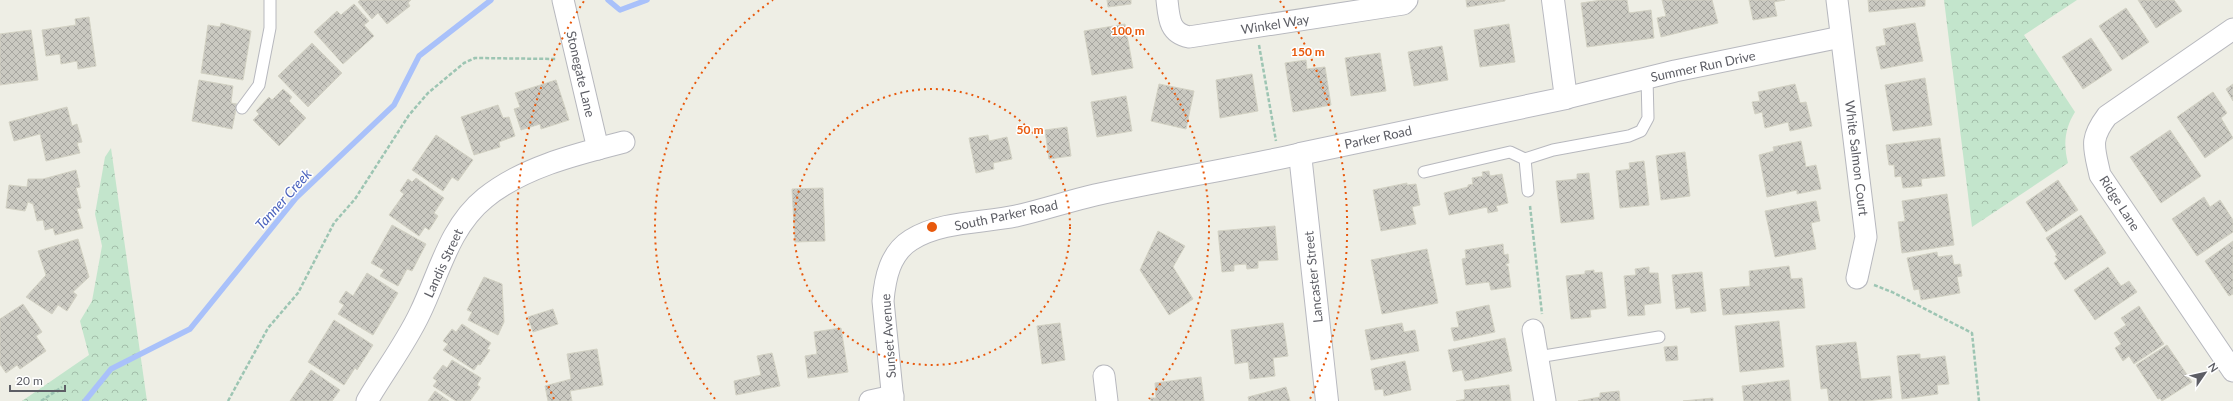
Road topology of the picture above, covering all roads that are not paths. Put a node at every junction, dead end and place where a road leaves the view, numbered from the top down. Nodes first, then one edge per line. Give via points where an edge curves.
1 (270, 0) edge
2 (563, 0) edge
3 (1166, 0) edge
4 (1407, 0) edge
5 (1553, 0) edge
6 (1837, 0) edge
7 (2233, 29) edge
8 (1841, 37) junction
9 (1647, 78) junction
10 (1566, 98) junction
11 (242, 108) dead end
12 (624, 142) dead end
13 (598, 149) junction
14 (1300, 154) junction
15 (1525, 159) junction
16 (1424, 172) dead end
17 (1528, 191) road end
18 (1094, 195) joint
19 (900, 250) joint
20 (1857, 278) dead end
21 (1533, 330) road end
22 (1660, 337) dead end
23 (1538, 357) junction
24 (2233, 371) edge
25 (1104, 376) dead end
26 (893, 399) edge
27 (366, 401) edge
28 (870, 401) edge
29 (1107, 401) edge
30 (1327, 401) edge
31 (1545, 401) edge

1 - 11 lane via 270,28 259,85
2 - 13 street, Stonegate Lane
3 - 4 street, Winkel Way via 1173,29 1179,35 1189,38 1403,4
5 - 10 street
6 - 8 street, White Salmon Court
7 - 24 street, Ridge Lane via 2106,116 2097,128 2093,144 2100,175
8 - 9 street, Summer Run Drive
8 - 20 street, White Salmon Court via 1866,237
9 - 10 street, Summer Run Drive
9 - 15 lane via 1648,118 1641,131 1629,136 1553,150
10 - 14 street, Parker Road
12 - 13 street, Landis Street
13 - 27 street, Landis Street via 531,171 503,184 465,218 450,244 420,314
14 - 18 street, Parker Road
14 - 30 street, Lancaster Street
15 - 16 lane via 1510,152
15 - 17 lane
18 - 19 street, South Parker Road via 1016,216 927,232 910,240
19 - 26 street, Sunset Avenue via 887,272 883,301
21 - 23 street
22 - 23 lane
23 - 31 street
25 - 29 street
26 - 28 street

